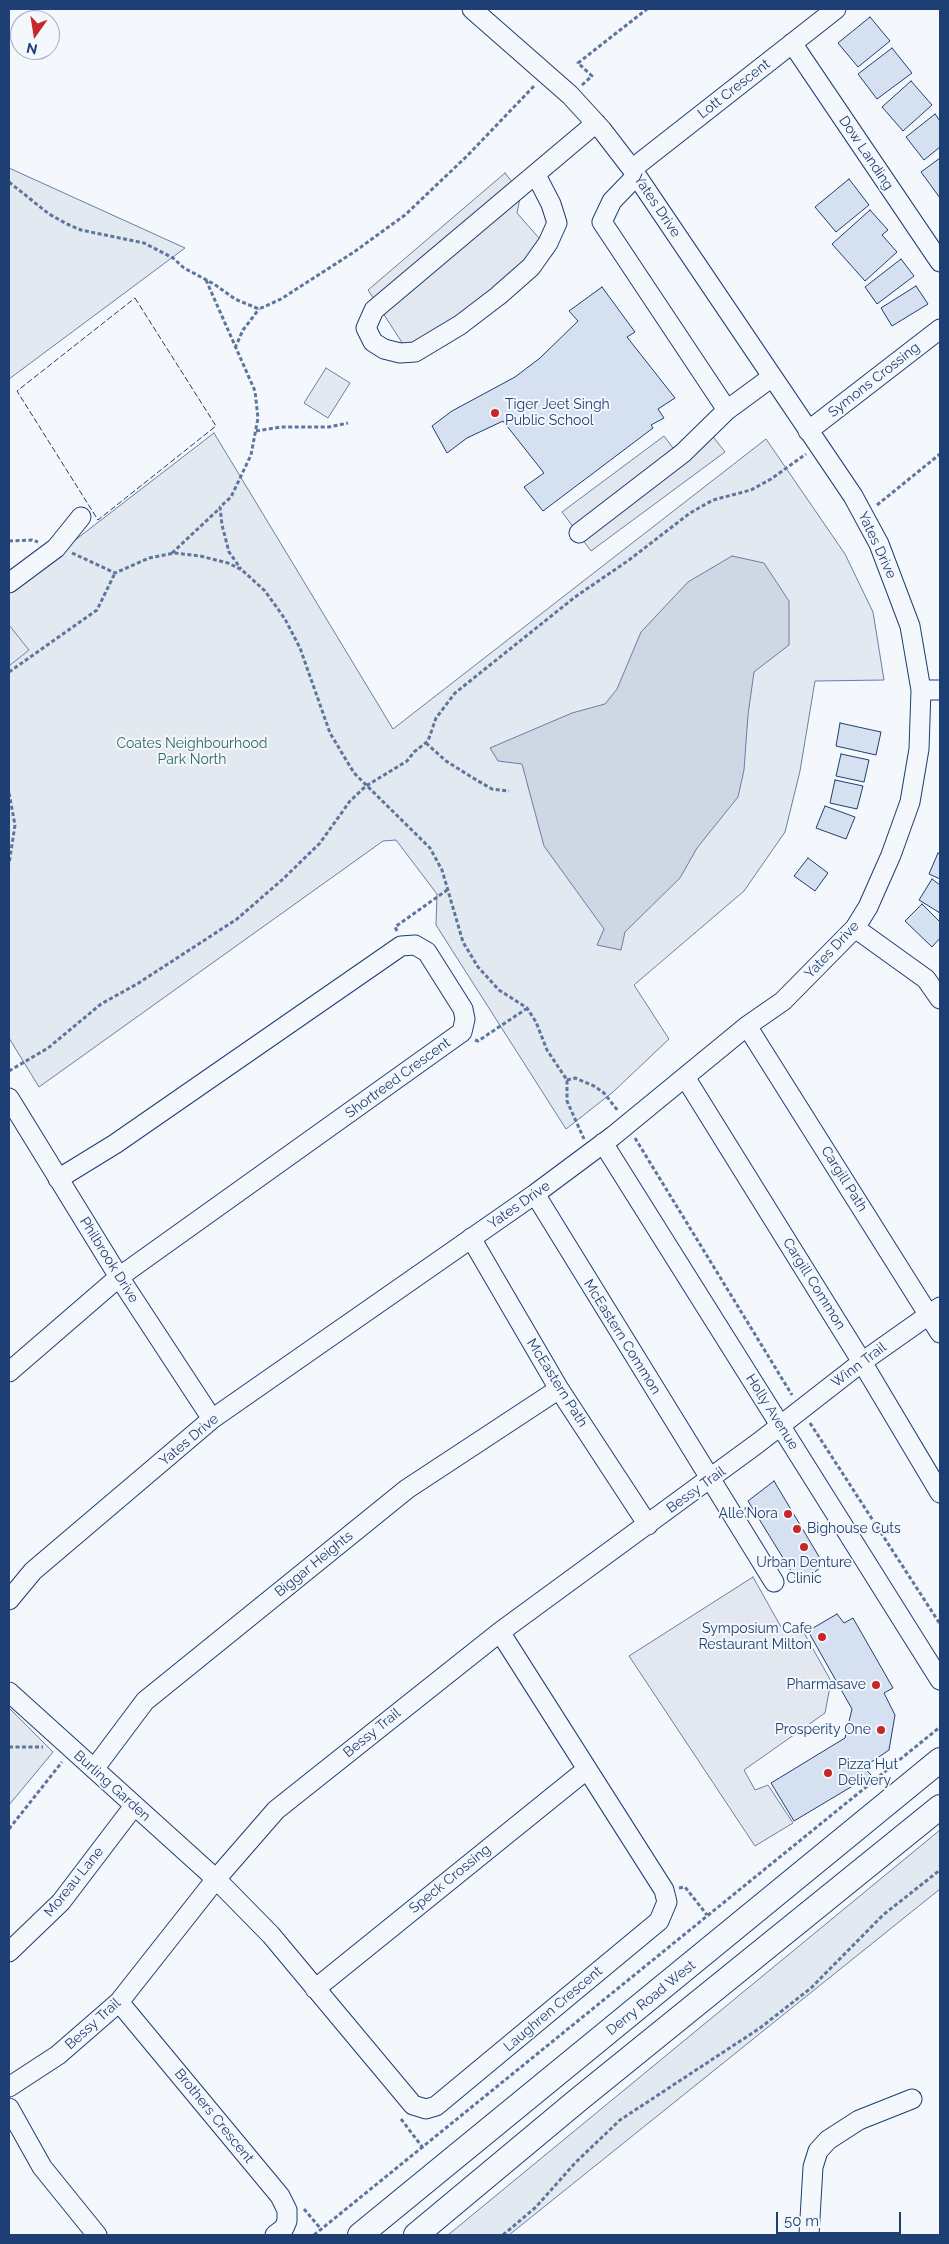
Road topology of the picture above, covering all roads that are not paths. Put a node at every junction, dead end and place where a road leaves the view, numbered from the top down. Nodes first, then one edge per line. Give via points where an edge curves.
1 (472, 9) edge
2 (836, 9) edge
3 (792, 43) junction
4 (596, 123) junction
5 (634, 173) junction
6 (536, 175) junction
7 (940, 262) edge
8 (940, 329) edge
9 (772, 377) junction
10 (727, 410) junction
11 (813, 438) junction
12 (81, 517) dead end
13 (579, 533) dead end
14 (9, 583) edge
15 (921, 690) junction
16 (940, 690) edge
17 (856, 928) junction
18 (940, 999) edge
19 (747, 1026) junction
20 (685, 1077) junction
21 (9, 1098) edge
22 (597, 1148) junction
23 (58, 1179) junction
24 (535, 1194) junction
25 (471, 1238) junction
26 (119, 1277) junction
27 (935, 1310) edge
28 (940, 1333) edge
29 (862, 1362) junction
30 (9, 1372) edge
31 (559, 1388) junction
32 (212, 1420) junction
33 (781, 1426) junction
34 (710, 1479) junction
35 (940, 1493) edge
36 (648, 1525) junction
37 (774, 1582) dead end
38 (9, 1600) edge
39 (500, 1632) junction
40 (940, 1680) edge
41 (9, 1692) edge
42 (940, 1760) edge
43 (94, 1769) junction
44 (586, 1770) junction
45 (134, 1806) junction
46 (940, 1807) edge
47 (216, 1879) junction
48 (9, 1952) edge
49 (315, 1989) junction
50 (119, 2002) junction
51 (9, 2087) edge
52 (912, 2099) dead end
53 (9, 2108) edge
54 (97, 2235) edge
55 (275, 2235) edge
56 (360, 2235) edge
57 (416, 2235) edge
58 (809, 2235) edge

1 - 4 street, Yates Drive via 570,95
2 - 3 street, Lott Crescent
3 - 5 street, Lott Crescent
3 - 7 street, Dow Landing
4 - 5 street, Yates Drive
4 - 6 street
5 - 9 street, Yates Drive
5 - 10 street, Lott Crescent via 612,201 602,222
6 - 6 street via 374,310 366,328 373,342 400,353 415,352 460,325 531,267 548,243 556,223 551,204
8 - 11 street, Symons Crossing
9 - 10 street
9 - 11 street, Yates Drive
10 - 13 street via 683,453
11 - 15 street, Yates Drive via 879,544 910,626
12 - 14 street via 56,548
15 - 16 street
15 - 17 street, Yates Drive via 919,749 910,802 891,855
17 - 18 street via 926,979
17 - 19 street, Yates Drive via 783,1001
19 - 20 street, Yates Drive
19 - 27 street, Cargill Path
20 - 22 street, Yates Drive
20 - 29 street, Cargill Common
21 - 23 street, Philbrook Drive
22 - 24 street, Yates Drive
22 - 33 street, Holly Avenue
23 - 26 street, Philbrook Drive
23 - 26 street, Shortreed Crescent via 115,1144 402,946 415,945 427,952 463,1009 462,1032
24 - 25 street, Yates Drive
24 - 34 street, McEastern Common
25 - 31 street, McEastern Path
25 - 32 street, Yates Drive
26 - 30 street, Shortreed Crescent
26 - 32 street, Philbrook Drive
27 - 28 street, Cargill Path
27 - 29 street, Winn Trail
29 - 33 street, Winn Trail
29 - 35 street, Cargill Common
31 - 36 street, McEastern Path
31 - 43 street, Biggar Heights via 406,1489 153,1694
32 - 38 street, Yates Drive via 33,1571
33 - 34 street, Bessy Trail
33 - 40 street, Holly Avenue
34 - 36 street, Bessy Trail
34 - 37 street, McEastern Common
36 - 39 street, Bessy Trail
39 - 44 street
39 - 47 street, Bessy Trail via 276,1810
41 - 43 street, Burling Garden
42 - 56 main road, Derry Road West
43 - 45 street, Burling Garden
44 - 49 street, Speck Crossing
44 - 49 street, Laughren Crescent via 664,1890 666,1910 659,1921 436,2106 426,2109 413,2105
45 - 47 street, Burling Garden
45 - 48 street, Moreau Lane via 61,1902
46 - 57 main road
47 - 49 street via 271,1935
47 - 50 street, Bessy Trail
50 - 51 street, Bessy Trail via 58,2056
50 - 55 street, Brothers Crescent via 280,2196 287,2210 287,2221
52 - 58 street via 859,2120 828,2140 818,2151 813,2167
53 - 54 street via 42,2167

